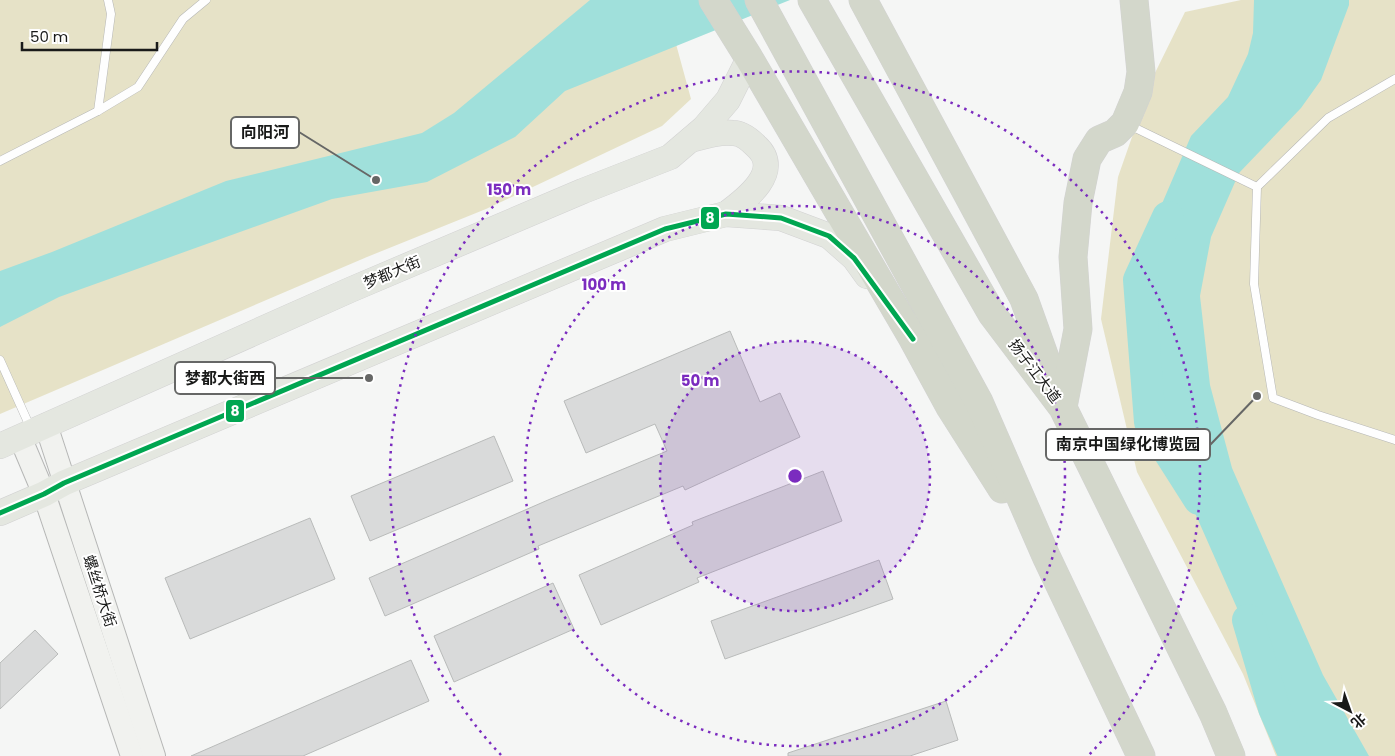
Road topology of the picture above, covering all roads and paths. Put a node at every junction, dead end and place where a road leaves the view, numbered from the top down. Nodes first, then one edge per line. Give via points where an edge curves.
1 (108, 0) edge
2 (206, 0) edge
3 (713, 0) edge
4 (759, 0) edge
5 (863, 0) edge
6 (1134, 0) edge
7 (816, 8) edge
8 (743, 48) junction
9 (1395, 79) edge
10 (98, 111) junction
11 (1125, 123) junction
12 (690, 140) junction
13 (0, 161) edge
14 (1257, 187) junction
15 (726, 214) junction
16 (913, 339) junction
17 (0, 360) edge
18 (1063, 408) junction
19 (24, 435) edge
20 (1395, 440) edge
21 (54, 488) junction
22 (0, 513) edge
23 (1046, 556) junction
24 (132, 756) edge
25 (154, 756) edge
26 (1141, 756) edge
27 (1231, 756) edge

1 - 10 lane via 111,14
2 - 10 lane via 184,19 138,87
3 - 8 highway
4 - 23 highway via 980,402
5 - 18 highway via 1024,298
6 - 11 highway via 1141,72 1138,92
7 - 18 highway, 扬子江大道 via 992,314
8 - 12 main road, 梦都大街 via 728,100
8 - 16 highway
9 - 14 lane via 1328,118
10 - 13 lane
11 - 14 lane
11 - 18 highway via 1115,133 1100,140 1087,159 1078,203 1073,257 1078,329
12 - 15 main road via 716,133 735,133 759,148 764,158 765,170 760,183
12 - 19 main road, 梦都大街 via 670,157 350,290
14 - 20 lane via 1254,284 1273,398
15 - 16 main road via 781,218 829,236 854,258
15 - 21 main road via 664,229
16 - 23 highway via 950,407
17 - 19 lane
18 - 27 highway, 扬子江大道
19 - 21 street, 螺丝桥大街
21 - 22 main road
21 - 24 street, 螺丝桥大街
21 - 25 street, 螺丝桥大街
23 - 26 highway

